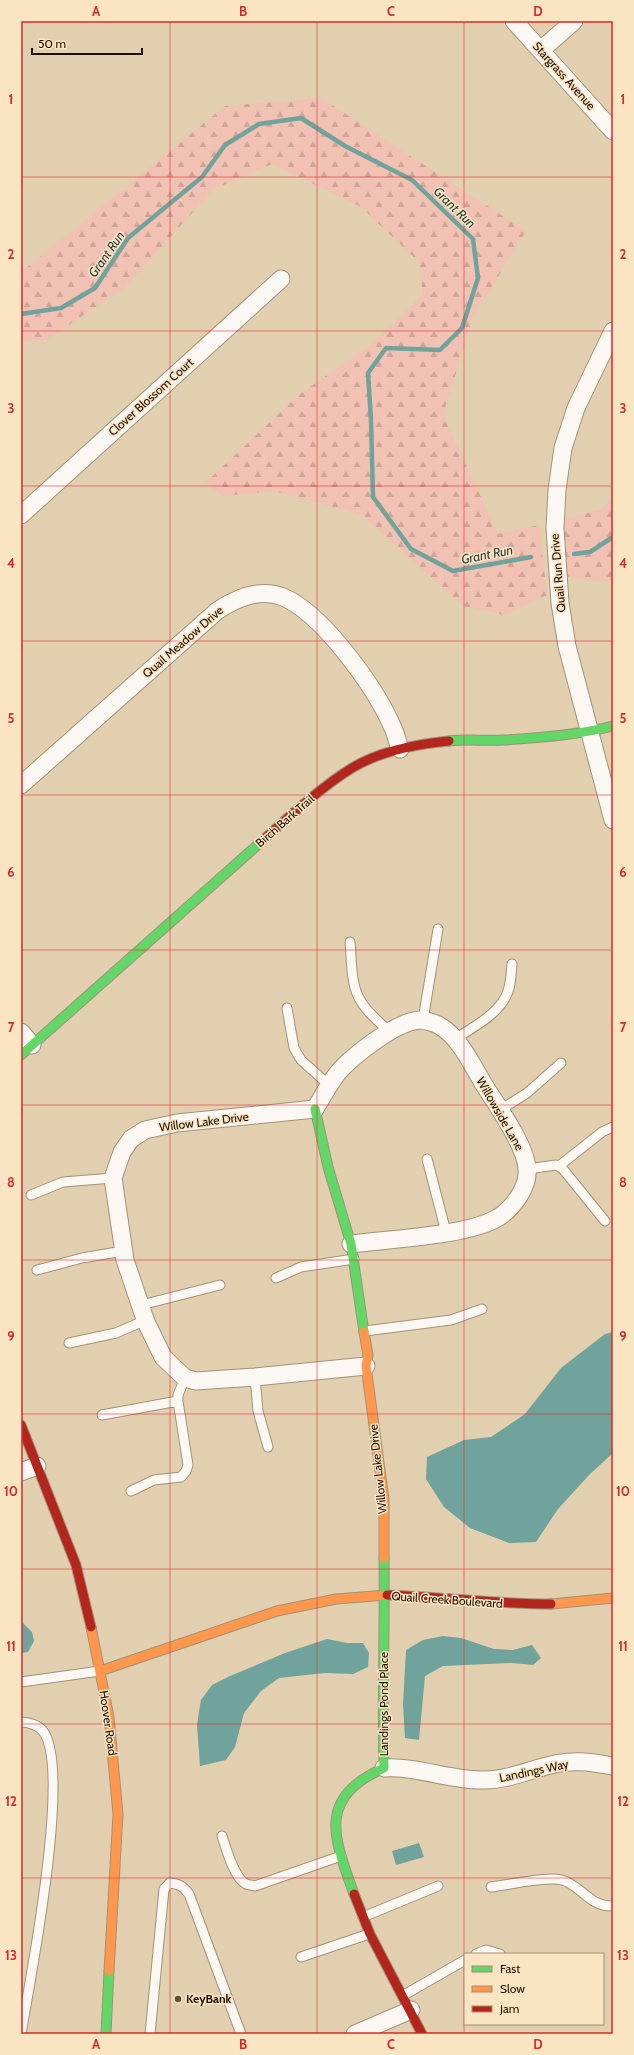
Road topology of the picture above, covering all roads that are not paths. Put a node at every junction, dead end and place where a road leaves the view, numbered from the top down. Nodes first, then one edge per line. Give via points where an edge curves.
1 (514, 21) edge
2 (574, 21) edge
3 (541, 50) junction
4 (613, 131) edge
5 (280, 279) dead end
6 (613, 331) edge
7 (21, 515) edge
8 (613, 726) edge
9 (590, 732) junction
10 (400, 749) junction
11 (21, 786) edge
12 (613, 820) edge
13 (438, 929) dead end
14 (350, 942) dead end
15 (512, 964) dead end
16 (287, 1008) dead end
17 (423, 1020) junction
18 (21, 1032) edge
19 (390, 1032) junction
20 (455, 1039) junction
21 (27, 1050) edge
22 (561, 1063) dead end
23 (330, 1086) junction
24 (315, 1109) junction
25 (500, 1110) junction
26 (613, 1127) edge
27 (427, 1159) dead end
28 (559, 1166) junction
29 (528, 1169) junction
30 (113, 1178) junction
31 (31, 1195) dead end
32 (605, 1221) dead end
33 (446, 1232) junction
34 (123, 1251) junction
35 (353, 1251) junction
36 (37, 1270) dead end
37 (276, 1278) dead end
38 (220, 1285) dead end
39 (482, 1310) dead end
40 (143, 1312) junction
41 (365, 1332) junction
42 (69, 1343) dead end
43 (366, 1366) junction
44 (184, 1378) junction
45 (255, 1378) junction
46 (178, 1401) junction
47 (102, 1415) dead end
48 (21, 1425) edge
49 (268, 1447) dead end
50 (37, 1466) junction
51 (21, 1472) edge
52 (131, 1491) dead end
53 (384, 1595) junction
54 (613, 1598) edge
55 (100, 1671) junction
56 (21, 1682) edge
57 (21, 1722) edge
58 (613, 1766) edge
59 (384, 1768) junction
60 (222, 1836) dead end
61 (341, 1856) junction
62 (438, 1886) dead end
63 (491, 1887) dead end
64 (613, 1906) edge
65 (363, 1917) junction
66 (369, 1934) junction
67 (478, 1953) edge
68 (496, 1953) edge
69 (300, 1957) dead end
70 (464, 1961) edge
71 (404, 1995) junction
72 (411, 2010) junction
73 (21, 2034) edge
74 (106, 2034) edge
75 (150, 2034) edge
76 (241, 2034) edge
77 (355, 2034) edge
78 (422, 2034) edge

1 - 3 street, Stargrass Avenue
2 - 3 street
3 - 4 street, Stargrass Avenue
5 - 7 street, Clover Blossom Court
6 - 9 street, Quail Run Drive via 576,408 563,448 556,490 555,528 560,603 567,646
8 - 9 street, Birch Bark Trail
9 - 10 street, Birch Bark Trail via 503,740 427,742
9 - 12 street, Quail Run Drive
10 - 11 street, Quail Meadow Drive via 393,726 359,669 312,616 283,597 248,595 231,601 217,611
10 - 21 street, Birch Bark Trail via 352,768 299,808
13 - 17 lane
14 - 19 lane via 355,990 370,1013
15 - 20 lane via 510,986 505,998 486,1018
16 - 23 lane via 294,1048 301,1060
17 - 19 street via 405,1023
17 - 20 street, Willowside Lane via 439,1025
18 - 21 street
19 - 23 street via 340,1070
20 - 25 street, Willowside Lane
22 - 25 lane via 526,1093
23 - 24 street
24 - 30 street, Willow Lake Drive via 177,1123 145,1130 131,1139 122,1152
24 - 35 street, Willow Lake Drive via 328,1167
25 - 29 street, Willowside Lane
26 - 28 lane via 602,1132
27 - 33 lane
28 - 29 lane
28 - 32 lane
29 - 33 street via 525,1184 515,1202 500,1216 477,1226
30 - 31 lane via 63,1182
30 - 34 street, Willow Lake Drive
33 - 35 street
34 - 36 lane via 82,1258
34 - 40 street, Willow Lake Drive
35 - 37 lane via 301,1267
35 - 41 street, Willow Lake Drive
38 - 40 lane
39 - 41 lane via 451,1320
40 - 42 lane via 116,1333
40 - 44 street, Willow Lake Drive via 163,1357
41 - 43 street, Willow Lake Drive via 368,1355
43 - 45 street
43 - 53 street, Willow Lake Drive via 384,1500
44 - 45 street via 196,1381
44 - 46 lane
45 - 49 lane via 258,1411
46 - 47 lane
46 - 52 lane via 188,1465 186,1471 182,1476 154,1480
48 - 50 street, Hoover Road
50 - 51 street
50 - 55 street, Hoover Road via 76,1565
53 - 54 street, Quail Creek Boulevard via 506,1604 560,1604
53 - 55 street, Quail Creek Boulevard via 336,1599 277,1611
53 - 59 street, Landings Pond Place
55 - 56 lane
55 - 74 street, Hoover Road via 109,1717 118,1814
57 - 73 lane via 30,1723 43,1731 51,1753 54,1789 48,1864
58 - 59 street, Landings Way via 583,1761 556,1764 503,1779 481,1780 414,1769
59 - 61 street, Landings Pond Place via 366,1775 353,1784 343,1799 336,1816 335,1828
60 - 61 lane via 239,1876 245,1884 255,1886
61 - 65 street, Landings Pond Place
62 - 65 lane
63 - 64 lane via 549,1879 563,1880 592,1901
65 - 66 street, Landings Pond Place
66 - 69 lane
66 - 71 street, Landings Pond Place
67 - 68 lane via 486,1950
70 - 71 lane
71 - 72 street, Landings Pond Place
72 - 77 street
72 - 78 street, Landings Pond Place
75 - 76 lane via 164,1889 170,1883 178,1884 189,1894

